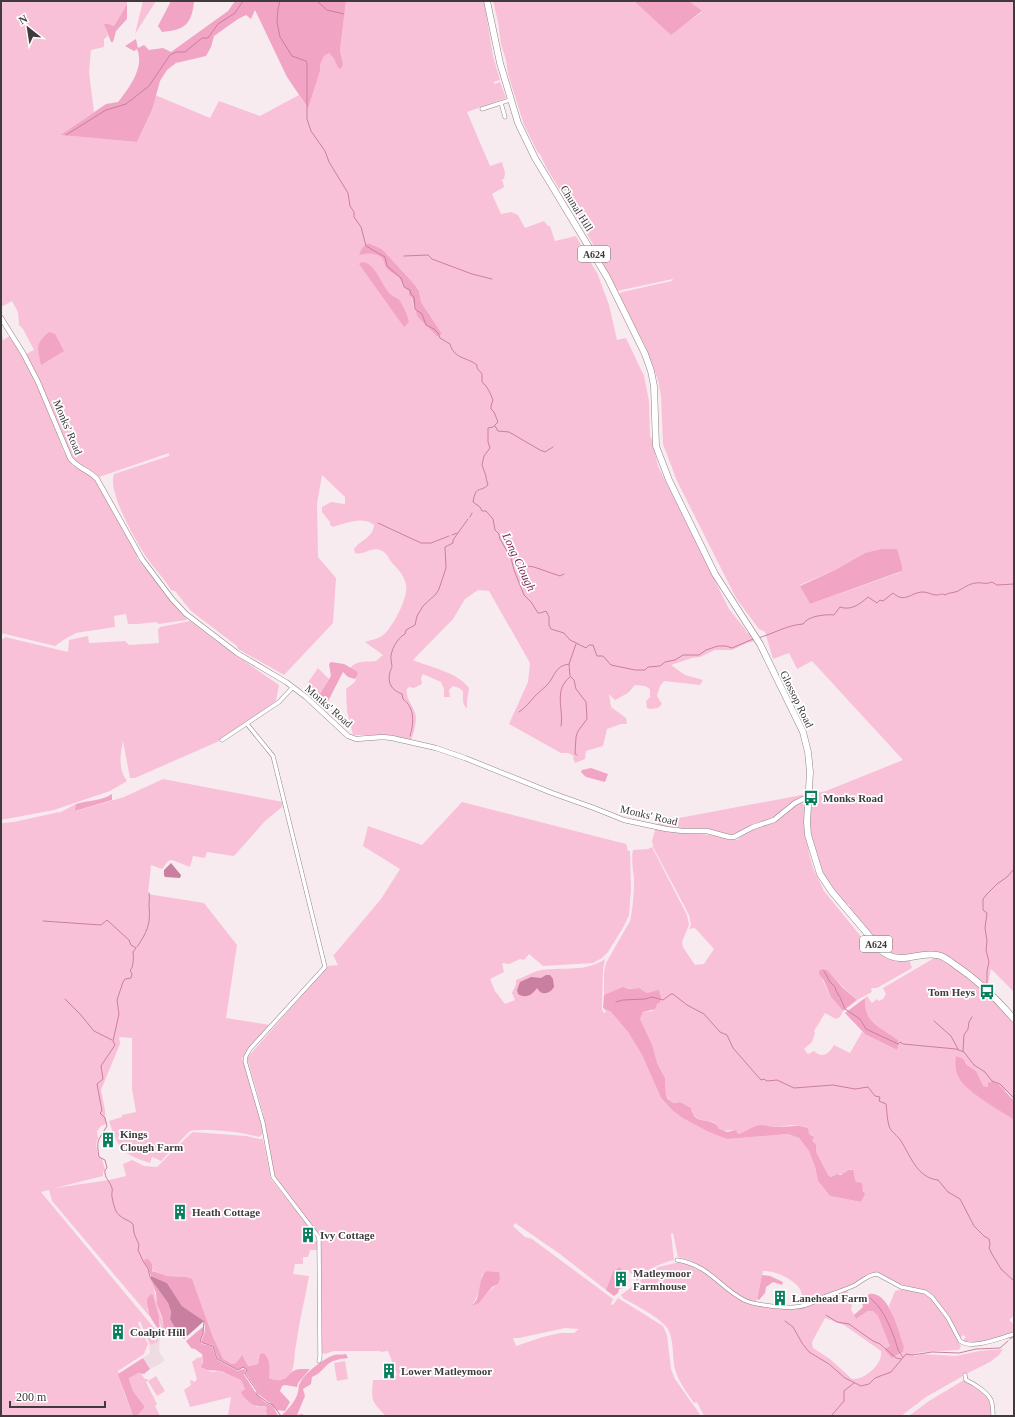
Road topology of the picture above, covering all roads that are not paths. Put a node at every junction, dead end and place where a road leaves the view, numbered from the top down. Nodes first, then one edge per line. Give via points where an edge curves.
1 (487, 1) edge
2 (510, 100) junction
3 (501, 103) junction
4 (482, 109) dead end
5 (505, 118) dead end
6 (1, 318) edge
7 (684, 512) joint
8 (293, 687) junction
9 (247, 724) junction
10 (222, 740) dead end
11 (809, 799) junction
12 (1014, 1018) edge
13 (676, 1260) dead end
14 (1014, 1334) edge
15 (319, 1361) dead end
16 (965, 1375) dead end
17 (993, 1416) edge

1 - 2 main road, Chunal Hill / A624
2 - 3 street
2 - 7 main road, Chunal Hill / A624 via 530,148 596,259 642,346 654,381 656,446
3 - 4 street
3 - 5 street
6 - 8 street, Monks' Road via 24,353 70,458 97,479 142,559 157,580 196,622 237,653
7 - 11 main road, Glossop Road / A624 via 720,584 756,636 802,729 809,758
8 - 9 street via 279,702
8 - 11 street, Monks' Road via 352,737 388,738 436,748 624,820 666,829 707,831 734,837 774,820 793,804
9 - 10 street
9 - 15 street via 273,756 325,967 246,1056 263,1123 273,1177 319,1240
11 - 12 main road, Glossop Road / A624 via 808,835 820,874 832,892 880,948 891,957 934,954 945,958 978,981
13 - 14 street via 701,1268 748,1302 790,1307 810,1304 877,1274 901,1287 932,1296 964,1344 971,1345
16 - 17 street via 966,1380 990,1399

